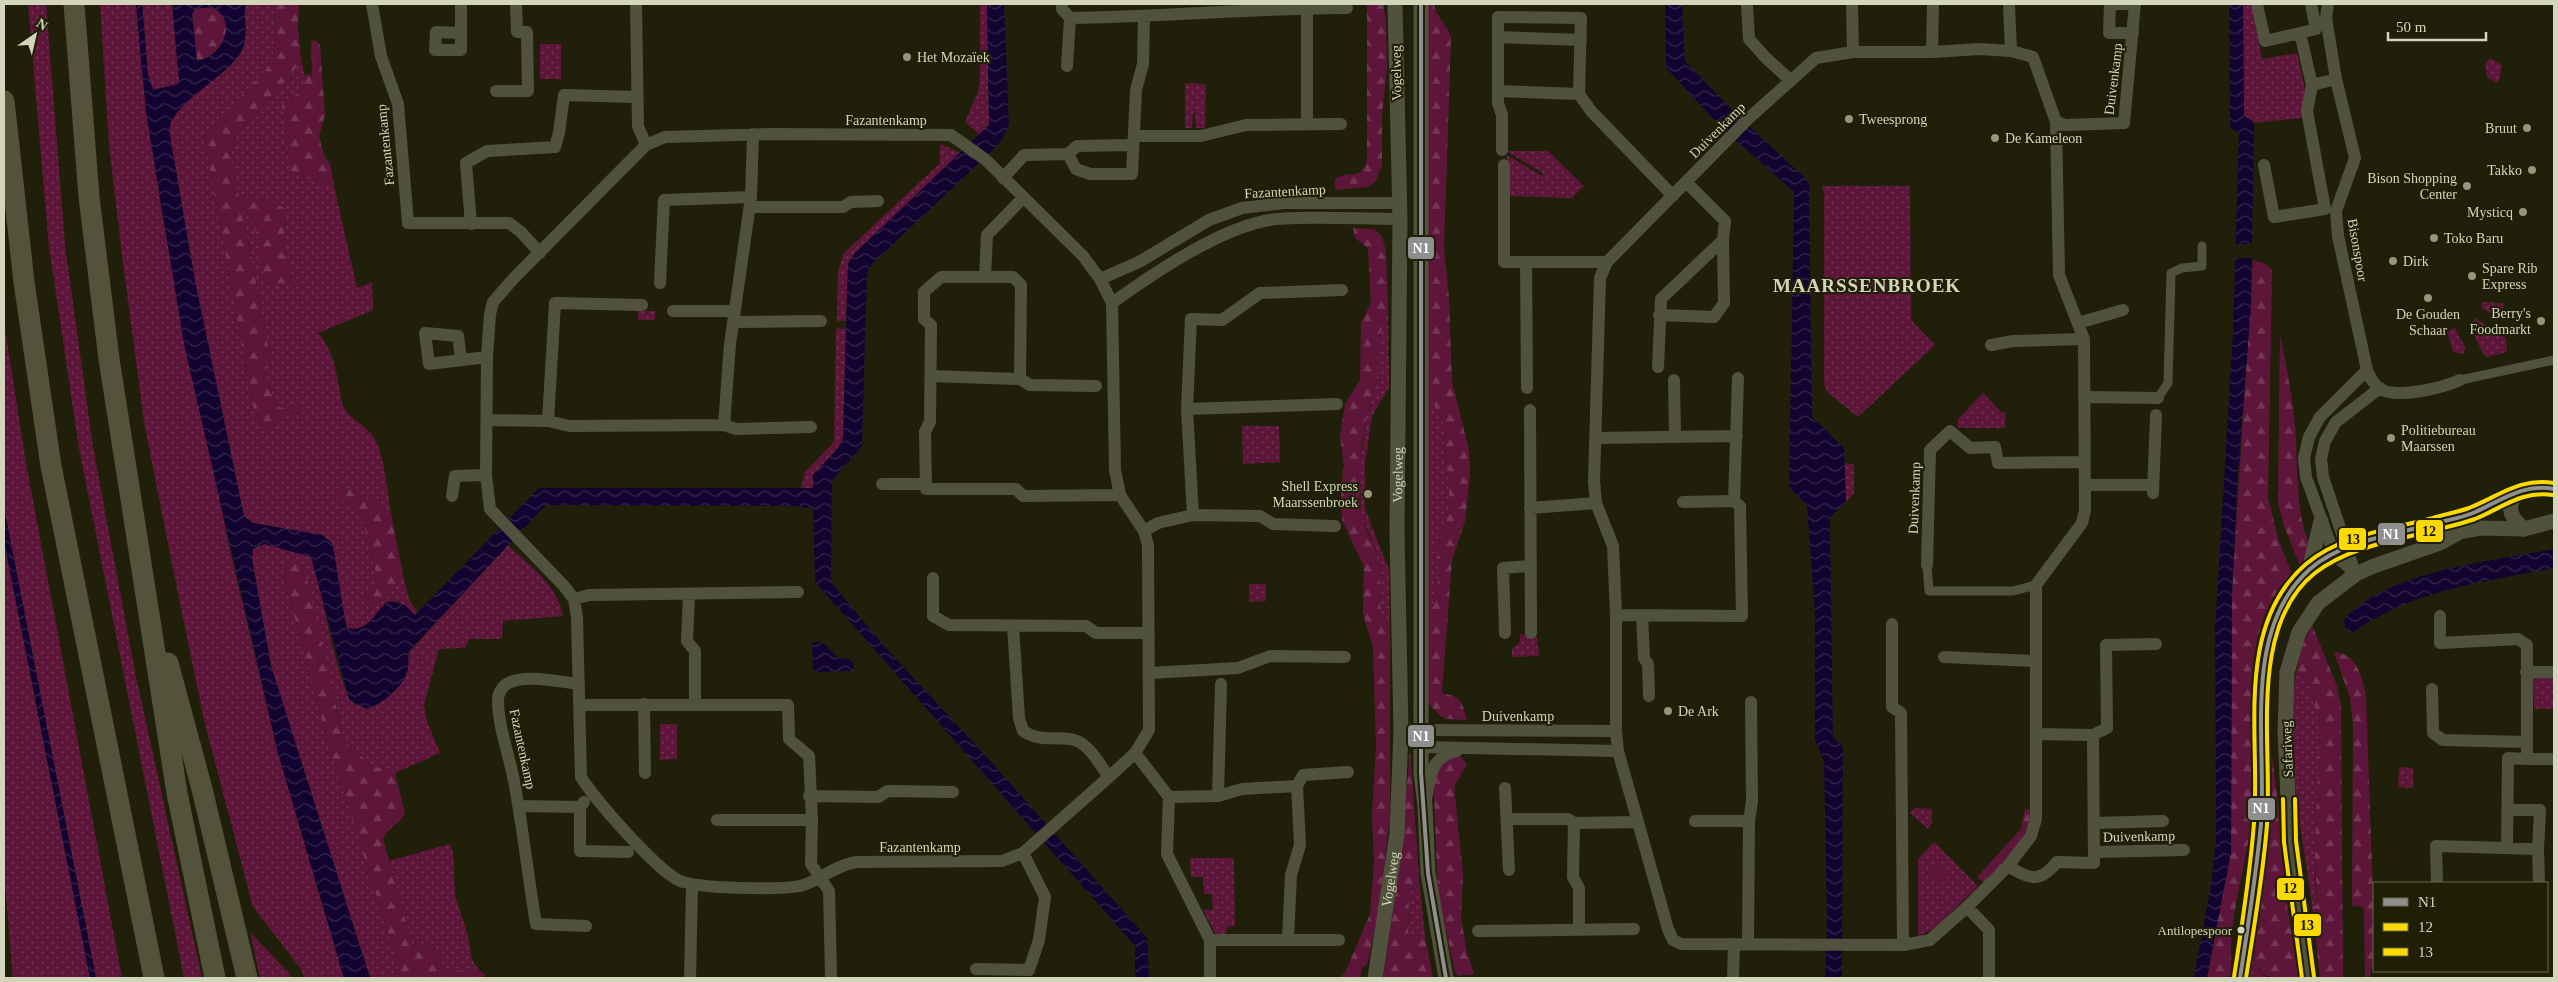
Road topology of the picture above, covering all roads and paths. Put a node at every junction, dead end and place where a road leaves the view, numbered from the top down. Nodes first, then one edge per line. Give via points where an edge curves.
1 (74, 4) edge
2 (372, 4) edge
3 (461, 4) edge
4 (516, 4) edge
5 (636, 4) edge
6 (1062, 4) edge
7 (1394, 4) edge
8 (1420, 4) edge
9 (1747, 4) edge
10 (1852, 4) edge
11 (1933, 4) edge
12 (2009, 4) edge
13 (2257, 4) edge
14 (2311, 4) edge
15 (2328, 4) edge
16 (1307, 8) junction
17 (1347, 8) dead end
18 (1144, 17) junction
19 (1070, 18) junction
20 (461, 33) dead end
21 (2134, 33) dead end
22 (2300, 33) junction
23 (1498, 37) junction
24 (1581, 40) junction
25 (2011, 51) junction
26 (1853, 52) junction
27 (1932, 52) junction
28 (1067, 66) dead end
29 (1790, 80) junction
30 (2336, 80) junction
31 (2312, 85) junction
32 (1498, 90) junction
33 (496, 91) dead end
34 (1579, 94) junction
35 (636, 97) junction
36 (4, 101) edge
37 (2056, 122) junction
38 (1307, 124) junction
39 (1341, 124) dead end
40 (753, 134) junction
41 (1134, 140) junction
42 (646, 145) junction
43 (1502, 150) dead end
44 (1068, 154) junction
45 (1504, 165) dead end
46 (2264, 165) dead end
47 (1003, 178) junction
48 (1686, 182) junction
49 (1673, 196) junction
50 (1023, 198) junction
51 (751, 202) junction
52 (878, 202) dead end
53 (1399, 203) junction
54 (1422, 210) junction
55 (1400, 219) junction
56 (470, 224) junction
57 (1723, 240) junction
58 (2202, 246) dead end
59 (540, 253) junction
60 (1526, 262) junction
61 (1607, 262) junction
62 (985, 277) junction
63 (1100, 279) junction
64 (660, 283) dead end
65 (1342, 290) dead end
66 (1112, 303) junction
67 (642, 305) dead end
68 (2123, 310) dead end
69 (673, 311) dead end
70 (1659, 315) junction
71 (734, 316) junction
72 (821, 321) dead end
73 (2078, 323) junction
74 (2084, 339) junction
75 (1991, 345) dead end
76 (486, 356) junction
77 (461, 359) dead end
78 (2554, 360) edge
79 (1658, 367) dead end
80 (2367, 370) junction
81 (931, 376) junction
82 (1738, 378) dead end
83 (1020, 379) junction
84 (1674, 380) dead end
85 (2460, 380) joint
86 (1096, 386) dead end
87 (1527, 388) dead end
88 (2380, 388) junction
89 (2084, 397) junction
90 (2158, 398) joint
91 (1337, 404) dead end
92 (1187, 409) junction
93 (1530, 410) dead end
94 (2156, 415) dead end
95 (487, 420) junction
96 (548, 422) junction
97 (724, 425) junction
98 (811, 427) dead end
99 (1675, 436) junction
100 (1737, 436) junction
101 (1595, 438) junction
102 (2084, 462) junction
103 (486, 475) junction
104 (882, 484) dead end
105 (926, 484) junction
106 (2085, 485) junction
107 (2554, 489) edge
108 (2519, 490) junction
109 (1120, 495) junction
110 (452, 496) dead end
111 (1734, 501) junction
112 (1683, 502) dead end
113 (1596, 503) junction
114 (1530, 508) junction
115 (1193, 515) junction
116 (2321, 521) junction
117 (2554, 521) edge
118 (1334, 526) dead end
119 (2524, 529) junction
120 (1144, 530) junction
121 (2349, 548) junction
122 (2334, 554) junction
123 (138, 555) junction
124 (1927, 564) joint
125 (1530, 566) junction
126 (2309, 570) junction
127 (2356, 574) junction
128 (933, 578) dead end
129 (2036, 585) junction
130 (798, 592) dead end
131 (689, 594) junction
132 (574, 599) junction
133 (1616, 615) junction
134 (1642, 616) junction
135 (2440, 616) dead end
136 (1892, 624) dead end
137 (1013, 626) junction
138 (1149, 633) junction
139 (1505, 633) dead end
140 (1531, 633) dead end
141 (2156, 644) dead end
142 (1345, 657) dead end
143 (1944, 658) dead end
144 (2036, 661) junction
145 (2526, 672) junction
146 (2554, 672) edge
147 (1150, 673) junction
148 (579, 684) junction
149 (1221, 684) dead end
150 (2432, 689) dead end
151 (1650, 696) dead end
152 (1751, 702) dead end
153 (644, 704) junction
154 (696, 704) junction
155 (580, 705) junction
156 (1420, 730) junction
157 (1401, 731) junction
158 (1616, 731) junction
159 (2037, 734) junction
160 (2093, 736) junction
161 (2506, 742) junction
162 (2526, 742) junction
163 (1399, 748) junction
164 (1420, 748) junction
165 (1468, 749) junction
166 (1618, 751) junction
167 (1135, 753) junction
168 (2508, 758) junction
169 (2527, 759) junction
170 (2554, 759) edge
171 (1348, 772) dead end
172 (645, 773) dead end
173 (1109, 777) junction
174 (1296, 786) junction
175 (1505, 788) dead end
176 (953, 792) dead end
177 (591, 794) junction
178 (810, 796) junction
179 (1218, 796) junction
180 (1169, 797) junction
181 (519, 806) junction
182 (1425, 806) junction
183 (580, 807) junction
184 (2508, 810) junction
185 (1507, 819) junction
186 (717, 820) dead end
187 (812, 820) junction
188 (1695, 821) dead end
189 (1749, 821) junction
190 (1638, 822) junction
191 (2163, 822) dead end
192 (1574, 823) junction
193 (2094, 823) junction
194 (2507, 847) junction
195 (2538, 848) junction
196 (2184, 850) dead end
197 (628, 852) dead end
198 (2095, 852) junction
199 (1023, 853) junction
200 (2008, 866) junction
201 (1509, 870) dead end
202 (819, 876) junction
203 (2437, 882) edge
204 (2538, 882) edge
205 (692, 886) junction
206 (1967, 907) junction
207 (586, 926) dead end
208 (1634, 929) dead end
209 (1579, 930) junction
210 (1478, 931) dead end
211 (1288, 938) junction
212 (1210, 940) junction
213 (1339, 940) dead end
214 (1734, 944) junction
215 (1748, 944) junction
216 (1903, 945) junction
217 (976, 969) dead end
218 (154, 978) edge
219 (215, 978) edge
220 (247, 978) edge
221 (690, 978) edge
222 (831, 978) edge
223 (1210, 978) edge
224 (1375, 978) edge
225 (1446, 978) edge
226 (1733, 978) edge
227 (1989, 978) edge
228 (2240, 978) edge
229 (2308, 978) edge

1 - 123 highway via 88,197
2 - 56 street, Fazantenkamp via 381,56 398,104 408,223
3 - 20 street
4 - 33 street via 517,32 527,32 528,91
5 - 35 street
6 - 19 street via 1062,10
7 - 53 street, Vogelweg
8 - 54 street, Vogelweg
9 - 29 street via 1749,39
10 - 26 street
11 - 27 street
12 - 25 street
13 - 22 street via 2264,40
14 - 22 street via 2316,29
15 - 30 street, Bisonspoor via 2326,18
16 - 17 street
16 - 18 street
16 - 38 street
18 - 19 street
18 - 41 street via 1143,64 1137,80
19 - 28 street
21 - 37 street, Duivenkamp via 2124,123 2066,125
22 - 31 street
23 - 24 street
23 - 24 street via 1498,17 1581,18
23 - 32 street
24 - 34 street
25 - 27 street, Duivenkamp
25 - 37 street, Duivenkamp via 2032,57
26 - 27 street, Duivenkamp
26 - 29 street, Duivenkamp via 1816,58
29 - 48 street, Duivenkamp
30 - 31 street
30 - 80 street, Bisonspoor via 2355,158 2336,211 2338,236
31 - 46 street via 2307,110 2324,209 2274,217
32 - 34 street
32 - 43 street
34 - 49 street via 1591,111
35 - 42 street via 638,126
35 - 56 street via 564,95 555,147 488,151 466,163
36 - 218 highway via 24,282 51,466
37 - 73 street, Duivenkamp via 2059,275
38 - 39 street
38 - 41 street via 1246,125 1201,136
40 - 42 street, Fazantenkamp via 665,137
40 - 47 street, Fazantenkamp via 951,135 986,160
40 - 51 street
41 - 44 street via 1077,146
41 - 44 street via 1132,174 1090,174 1076,169
42 - 59 street, Fazantenkamp
44 - 47 street via 1024,155
45 - 60 street via 1504,262
47 - 50 street, Fazantenkamp
48 - 49 street, Duivenkamp
48 - 57 street via 1725,221
49 - 61 street, Duivenkamp
50 - 62 street via 987,235
50 - 63 street, Fazantenkamp via 1083,256
51 - 52 street via 843,208 851,202
51 - 64 street via 664,200
51 - 71 street
53 - 54 street
53 - 55 street, Vogelweg
53 - 63 street, Fazantenkamp via 1284,203 1242,208 1208,220 1139,262
54 - 55 street
54 - 156 street, Vogelweg
55 - 66 street, Fazantenkamp via 1277,219 1252,224 1201,246
55 - 157 street, Vogelweg via 1397,532
56 - 59 street, Fazantenkamp via 509,223
57 - 70 street via 1661,300
57 - 70 street via 1724,303 1714,317
58 - 90 street via 2202,266 2171,273 2168,383
59 - 76 street, Fazantenkamp via 493,302
60 - 61 street
60 - 87 street
61 - 101 street, Duivenkamp via 1600,278
62 - 81 street via 941,276 924,292 924,319 930,325
62 - 83 street via 1014,277 1021,285
63 - 66 street, Fazantenkamp
65 - 92 street via 1260,293 1222,320 1191,320
66 - 109 street, Fazantenkamp via 1116,470
67 - 96 street via 555,303
68 - 73 street
69 - 71 street
70 - 79 street
71 - 72 street
71 - 97 street
73 - 74 street, Duivenkamp
74 - 75 street via 2013,341
74 - 89 street, Duivenkamp
76 - 77 street
76 - 95 street, Fazantenkamp
78 - 85 street
80 - 88 street, Bisonspoor
80 - 116 street via 2320,417 2309,437 2304,458 2306,477
81 - 83 street
81 - 105 street via 930,422 925,432
82 - 100 street
83 - 86 street via 1030,384
84 - 99 street
85 - 88 street via 2396,394
88 - 121 street via 2336,422 2325,441 2321,460 2323,477
89 - 90 street
89 - 102 street, Duivenkamp
91 - 92 street
92 - 115 street
93 - 114 street
94 - 106 street via 2153,489
95 - 96 street
95 - 103 street, Fazantenkamp
96 - 97 street via 569,426
97 - 98 street via 736,429
99 - 100 street
99 - 101 street
100 - 111 street
101 - 113 street, Duivenkamp
102 - 106 street, Duivenkamp
102 - 124 street, Duivenkamp via 1998,463 1995,447 1970,448 1950,431 1930,450
103 - 110 street via 455,476
103 - 132 street, Fazantenkamp via 490,509
104 - 105 street
105 - 109 street via 926,489 1016,489 1023,496
106 - 129 street, Duivenkamp via 2082,522
107 - 108 street, Safariweg via 2544,486
108 - 119 street via 2510,501 2510,510
108 - 121 street, Safariweg via 2476,512
109 - 120 street, Fazantenkamp
111 - 112 street
111 - 134 street via 1740,506 1742,616
113 - 114 street
113 - 133 street, Duivenkamp via 1613,546
114 - 125 street
115 - 118 street via 1260,516 1273,524
115 - 120 street
116 - 122 street
116 - 126 street
117 - 119 street, Safariweg
119 - 127 street, Safariweg via 2481,528 2460,532 2440,543
120 - 138 street, Fazantenkamp via 1148,545
121 - 122 street, Safariweg
121 - 127 street
122 - 126 street, Safariweg
122 - 127 street
123 - 219 highway via 177,793
123 - 220 highway via 202,789
124 - 129 street, Duivenkamp via 1930,591 2013,591
125 - 139 street via 1503,568
125 - 140 street
126 - 228 street, Safariweg via 2278,611 2270,630 2264,664 2261,693 2262,801
127 - 229 street, Safariweg via 2318,603 2299,632 2287,672 2285,724 2290,841
128 - 137 street via 933,616 949,625
129 - 144 street, Duivenkamp
130 - 131 street
131 - 132 street via 589,595
131 - 154 street via 687,641 695,651
132 - 148 street, Fazantenkamp
133 - 134 street
133 - 158 street, Duivenkamp
134 - 151 street
135 - 145 street via 2440,644 2518,639 2527,645
136 - 216 street via 1892,707 1901,713
137 - 138 street via 1086,626 1096,633
137 - 173 street via 1019,718 1023,731 1033,737 1077,741 1090,751
138 - 147 street, Fazantenkamp
141 - 160 street via 2106,645 2107,728
142 - 147 street via 1270,656 1238,668
143 - 144 street
144 - 159 street, Duivenkamp
145 - 146 street
145 - 162 street
147 - 167 street, Fazantenkamp via 1149,730
148 - 155 street, Fazantenkamp
148 - 181 street, Fazantenkamp via 541,679 512,681 498,696 500,723 509,751
149 - 179 street
150 - 161 street via 2433,733 2443,740
152 - 189 street via 1752,801
153 - 154 street
153 - 155 street
153 - 172 street
154 - 178 street via 788,705 790,739 809,756
155 - 177 street, Fazantenkamp via 582,777
156 - 157 street
156 - 158 street, Duivenkamp
156 - 164 street, Vogelweg
157 - 163 street, Vogelweg
158 - 166 street, Duivenkamp
159 - 160 street
159 - 200 street, Duivenkamp via 2036,819 2031,836
160 - 193 street, Duivenkamp
161 - 162 street
161 - 168 street
162 - 169 street
163 - 164 street
163 - 224 street, Vogelweg via 1397,834
164 - 165 street
164 - 182 street, Vogelweg
165 - 166 street
165 - 182 street via 1450,753 1437,761
166 - 190 street, Duivenkamp
167 - 173 street, Fazantenkamp
167 - 180 street
168 - 169 street
168 - 184 street
169 - 170 street
171 - 174 street via 1303,775
173 - 199 street, Fazantenkamp
174 - 179 street via 1242,789
174 - 211 street via 1300,845 1291,875
175 - 185 street
176 - 178 street via 888,791 878,797
177 - 183 street
177 - 205 street, Fazantenkamp via 664,870
178 - 187 street
179 - 180 street
180 - 212 street via 1167,854
181 - 183 street, Fazantenkamp
181 - 207 street, Fazantenkamp via 536,924
182 - 225 street, Vogelweg via 1428,873
183 - 197 street via 580,851
184 - 194 street
184 - 195 street via 2540,810
185 - 192 street via 1568,819
185 - 201 street
186 - 187 street
187 - 202 street via 812,864
188 - 189 street
189 - 215 street
190 - 192 street
190 - 214 street, Duivenkamp via 1673,940 1681,944
191 - 193 street, Duivenkamp
192 - 209 street via 1573,877 1579,888
193 - 198 street, Duivenkamp
194 - 195 street
194 - 203 street via 2436,846
195 - 204 street
196 - 198 street, Duivenkamp
198 - 200 street, Duivenkamp via 2094,863 2057,862 2047,875 2034,878
199 - 202 street, Fazantenkamp via 996,862 856,862 841,865
199 - 217 street via 1045,897 1039,940 1029,970
200 - 206 street, Duivenkamp
202 - 205 street, Fazantenkamp via 800,886
202 - 222 street via 829,891
205 - 221 street
206 - 216 street, Duivenkamp via 1930,940
206 - 227 street via 1989,930
208 - 209 street
209 - 210 street
211 - 212 street
211 - 213 street
212 - 223 street
214 - 215 street, Duivenkamp
214 - 226 street
215 - 216 street, Duivenkamp

